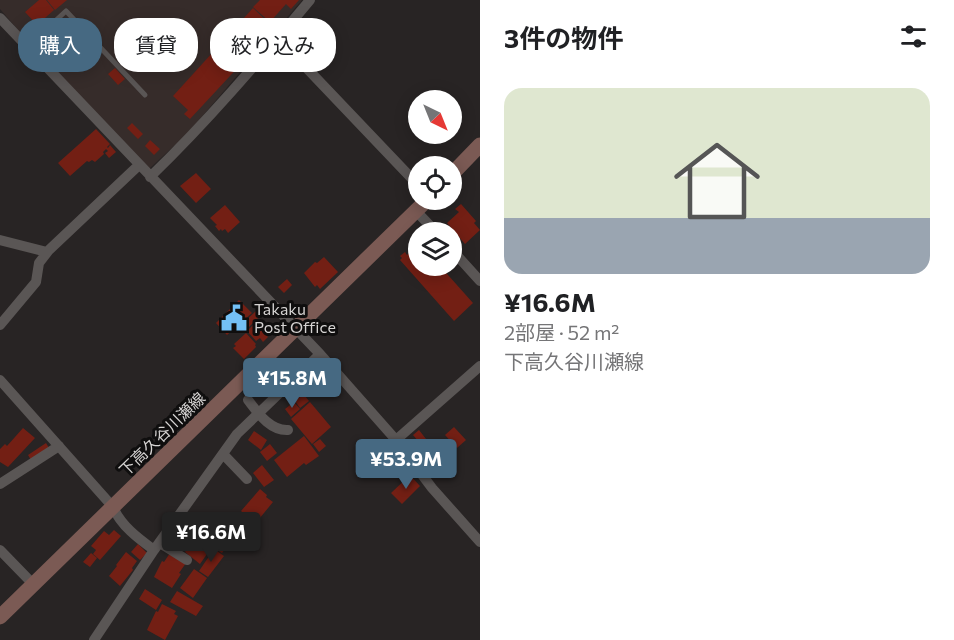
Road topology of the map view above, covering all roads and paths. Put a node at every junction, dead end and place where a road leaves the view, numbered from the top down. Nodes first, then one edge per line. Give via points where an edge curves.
1 (310, 0) edge
2 (0, 18) edge
3 (58, 18) edge
4 (73, 18) edge
5 (295, 18) edge
6 (18, 37) edge
7 (102, 49) edge
8 (51, 72) edge
9 (248, 72) edge
10 (311, 72) edge
11 (145, 95) dead end
12 (480, 145) edge
13 (462, 164) edge
14 (138, 165) junction
15 (408, 174) edge
16 (150, 177) junction
17 (417, 210) edge
18 (0, 240) edge
19 (47, 252) junction
20 (462, 261) edge
21 (480, 281) edge
22 (0, 325) edge
23 (295, 330) junction
24 (320, 354) junction
25 (480, 366) edge
26 (0, 381) edge
27 (248, 400) dead end
28 (258, 413) junction
29 (288, 430) dead end
30 (396, 440) junction
31 (59, 446) junction
32 (224, 454) junction
33 (247, 479) dead end
34 (0, 484) edge
35 (113, 507) junction
36 (480, 542) edge
37 (157, 547) junction
38 (0, 550) edge
39 (187, 560) dead end
40 (33, 584) junction
41 (0, 618) edge
42 (94, 640) edge

1 - 5 street
2 - 6 street
3 - 4 lane via 66,11
7 - 11 lane
8 - 14 street
9 - 16 street
10 - 15 street
12 - 13 main road
14 - 16 street
14 - 19 street
16 - 23 street
17 - 23 main road, 下高久谷川瀬線
18 - 19 street
19 - 22 street via 39,263 36,282
20 - 21 street
23 - 24 street
23 - 35 main road, 下高久谷川瀬線
24 - 28 street
24 - 30 street
25 - 30 street
26 - 31 street
27 - 28 street
28 - 29 street via 276,428
28 - 32 street
30 - 36 street
31 - 34 street
31 - 35 street
32 - 33 street
32 - 37 street
35 - 37 street via 135,537
35 - 40 main road, 下高久谷川瀬線
37 - 39 street
37 - 42 street
38 - 40 street
40 - 41 main road, 下高久谷川瀬線

